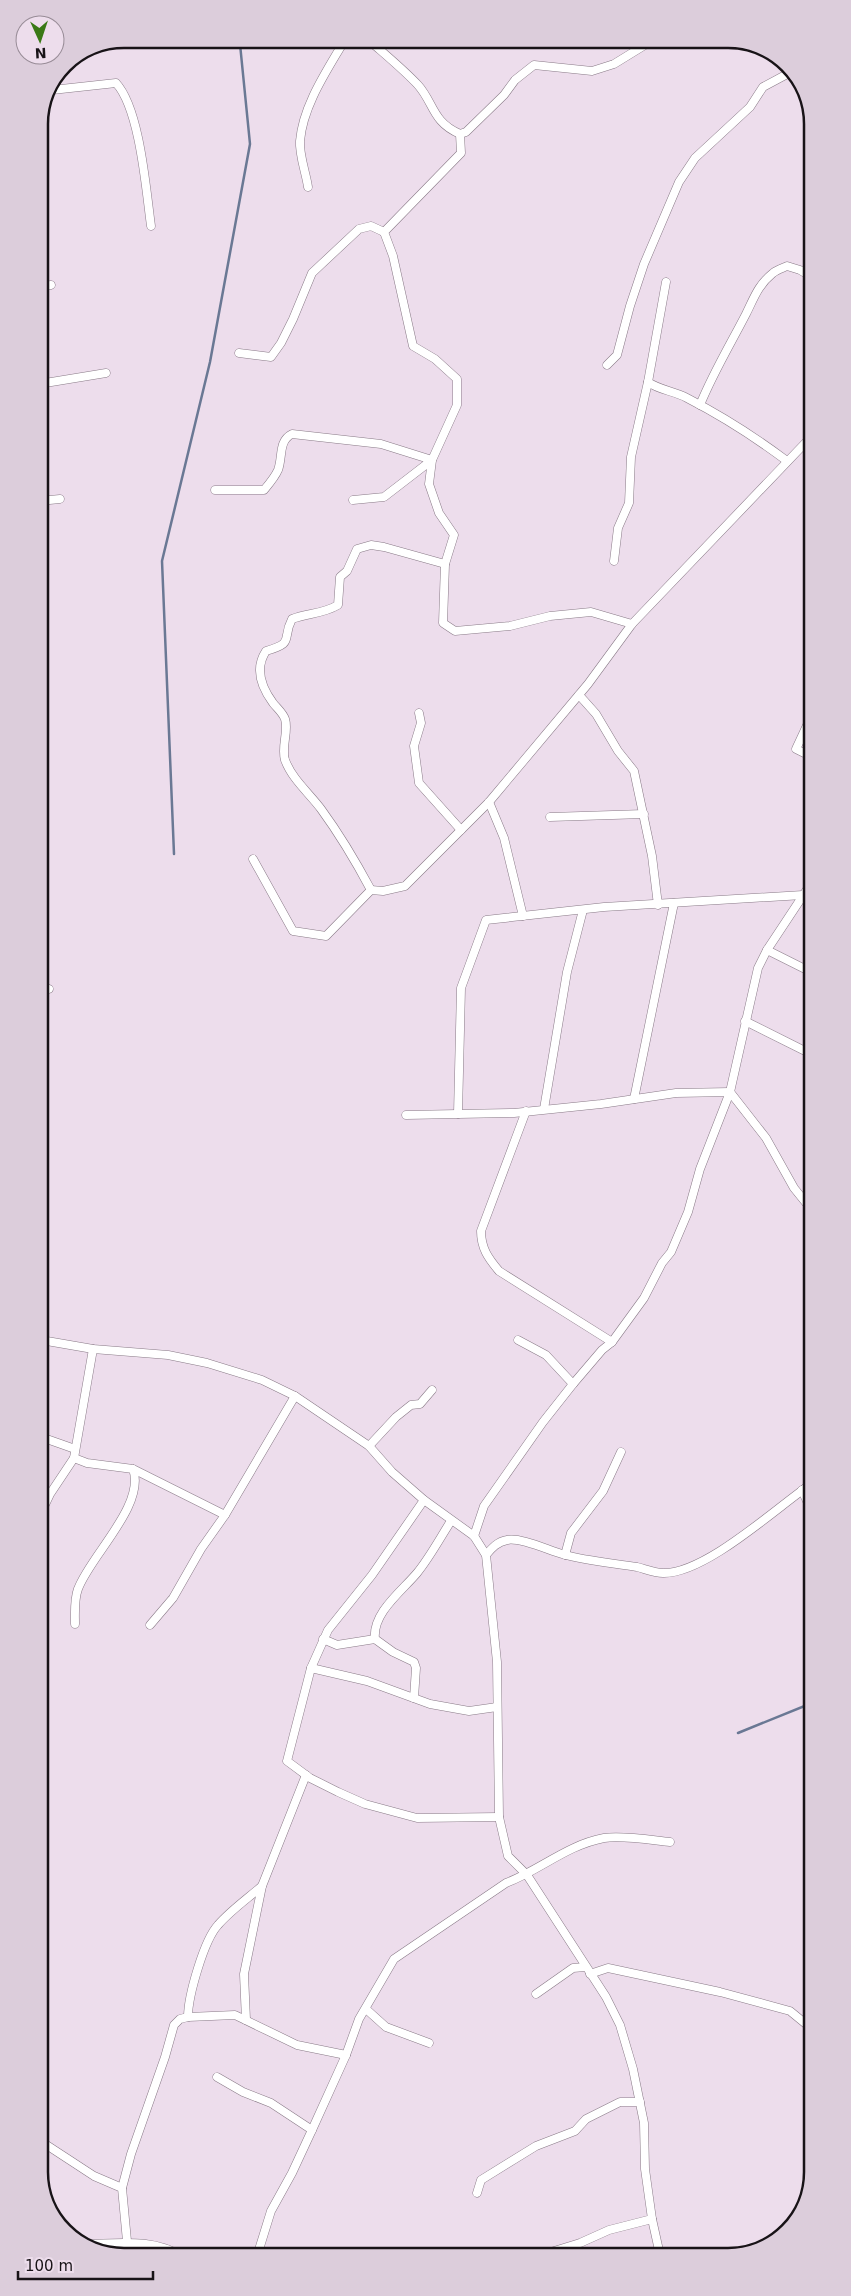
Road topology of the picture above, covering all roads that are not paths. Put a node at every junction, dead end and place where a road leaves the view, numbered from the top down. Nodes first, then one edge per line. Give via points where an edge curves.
1 (340, 47) edge
2 (377, 47) edge
3 (640, 48) edge
4 (786, 75) edge
5 (55, 90) edge
6 (460, 134) junction
7 (308, 187) dead end
8 (151, 226) dead end
9 (384, 232) junction
10 (804, 272) edge
11 (666, 282) dead end
12 (51, 285) dead end
13 (48, 286) edge
14 (239, 353) dead end
15 (607, 365) dead end
16 (106, 373) dead end
17 (648, 382) junction
18 (48, 383) edge
19 (700, 405) junction
20 (804, 444) edge
21 (432, 460) junction
22 (787, 461) junction
23 (215, 490) dead end
24 (60, 499) dead end
25 (48, 500) edge
26 (353, 500) dead end
27 (614, 561) dead end
28 (445, 564) junction
29 (632, 624) junction
30 (579, 695) junction
31 (419, 713) dead end
32 (804, 732) edge
33 (804, 753) edge
34 (489, 802) junction
35 (644, 814) junction
36 (550, 817) dead end
37 (461, 830) junction
38 (253, 859) dead end
39 (372, 890) junction
40 (803, 895) joint
41 (674, 902) junction
42 (658, 905) junction
43 (583, 910) junction
44 (523, 916) junction
45 (767, 950) junction
46 (804, 969) edge
47 (745, 1021) junction
48 (804, 1050) edge
49 (730, 1092) junction
50 (634, 1099) junction
51 (544, 1109) junction
52 (526, 1111) junction
53 (458, 1114) junction
54 (406, 1115) dead end
55 (804, 1200) edge
56 (518, 1340) dead end
57 (47, 1341) edge
58 (612, 1342) junction
59 (93, 1348) junction
60 (573, 1384) junction
61 (432, 1390) dead end
62 (295, 1396) junction
63 (47, 1439) edge
64 (369, 1446) junction
65 (75, 1449) junction
66 (621, 1452) dead end
67 (74, 1458) junction
68 (133, 1469) junction
69 (802, 1490) joint
70 (804, 1494) edge
71 (47, 1500) edge
72 (424, 1500) junction
73 (225, 1516) junction
74 (451, 1521) junction
75 (474, 1536) junction
76 (486, 1555) junction
77 (565, 1555) junction
78 (75, 1624) dead end
79 (150, 1625) dead end
80 (323, 1639) junction
81 (375, 1639) junction
82 (311, 1668) junction
83 (414, 1698) junction
84 (498, 1707) junction
85 (306, 1775) junction
86 (499, 1817) junction
87 (670, 1842) dead end
88 (527, 1875) junction
89 (262, 1886) junction
90 (585, 1966) junction
91 (590, 1974) junction
92 (536, 1994) dead end
93 (366, 2009) junction
94 (188, 2016) junction
95 (246, 2020) junction
96 (804, 2022) edge
97 (429, 2043) dead end
98 (346, 2055) junction
99 (217, 2077) dead end
100 (640, 2102) junction
101 (312, 2130) junction
102 (47, 2145) edge
103 (122, 2188) junction
104 (477, 2193) dead end
105 (652, 2219) junction
106 (127, 2241) junction
107 (95, 2243) edge
108 (163, 2248) edge
109 (259, 2248) edge
110 (564, 2248) edge
111 (658, 2248) edge

1 - 7 street via 317,88 300,142
2 - 6 street via 419,86 434,114
3 - 6 street via 614,64 592,71 534,65 515,80 466,132
4 - 15 street via 763,87 750,107 696,158 679,182 644,264 617,355
5 - 8 street via 116,83 124,91 133,121
6 - 9 street via 461,153
9 - 14 street via 372,226 359,228 312,273 293,319 271,357
9 - 21 street via 393,256 413,346 435,359 457,379 457,405
10 - 19 street via 787,266 774,272 752,298
11 - 17 street
12 - 13 street
16 - 18 street
17 - 19 street
17 - 27 street via 631,457 628,503 618,528
19 - 22 street via 755,437
20 - 22 street
21 - 23 street via 381,444 292,434 286,437 278,470 264,490
21 - 26 street via 384,497
21 - 28 street via 429,484 439,513 454,535
22 - 29 street
24 - 25 street
28 - 29 street via 443,623 455,631 510,626 550,616 591,612
28 - 39 street via 384,547 370,545 357,549 347,571 340,577 338,605 325,613 292,619 285,644 266,651 260,666 263,687 284,718 285,760 301,787 348,847
29 - 30 street
30 - 34 street
30 - 35 street via 596,714 634,771
31 - 37 street via 421,723 414,746 419,783
32 - 33 street via 796,749
34 - 37 street
34 - 44 street via 504,838
35 - 36 street
35 - 42 street
37 - 39 street via 405,886
38 - 39 street via 293,931 326,936
40 - 41 street
40 - 45 street
41 - 42 street
41 - 50 street
42 - 43 street
43 - 44 street
43 - 51 street via 567,972
44 - 53 street via 486,920 460,988
45 - 46 street
45 - 47 street via 755,977
47 - 48 street
47 - 49 street
49 - 50 street via 676,1093
49 - 55 street via 766,1138
49 - 58 street via 671,1252 644,1298
50 - 51 street
51 - 52 street
52 - 53 street
52 - 58 street via 481,1231 481,1243 499,1272
53 - 54 street
56 - 60 street via 546,1355
57 - 59 street
58 - 60 street
59 - 62 street via 168,1355 207,1363 262,1380
59 - 65 street
60 - 75 street via 484,1506
61 - 64 street via 420,1404 411,1405 396,1417
62 - 64 street
62 - 73 street
63 - 65 street
64 - 72 street
65 - 67 street
66 - 77 street via 603,1491 571,1533
67 - 68 street via 87,1463
67 - 71 street
68 - 73 street
68 - 78 street via 135,1490 119,1523 77,1591
69 - 70 street
69 - 77 street via 759,1524 703,1561 673,1572 661,1573
72 - 74 street
72 - 80 street
73 - 79 street via 201,1549 173,1598
74 - 75 street
74 - 81 street via 417,1572 388,1604 374,1631
75 - 76 street
76 - 77 street via 498,1543 514,1539
76 - 84 street
80 - 81 street via 337,1645
80 - 82 street
81 - 83 street via 414,1662
82 - 83 street via 367,1681
82 - 85 street via 287,1761
83 - 84 street via 469,1712
84 - 86 street
85 - 86 street via 365,1804 417,1818
85 - 89 street
86 - 88 street via 508,1856
87 - 88 street via 605,1838 560,1853
88 - 90 street
88 - 93 street via 506,1883 394,1959
89 - 94 street via 216,1926 201,1960
89 - 95 street via 244,1974
90 - 91 street
90 - 92 street via 572,1968
91 - 96 street via 608,1968 720,1992 790,2011
91 - 100 street via 620,2025
93 - 97 street via 386,2027
93 - 98 street
94 - 95 street via 235,2015
94 - 103 street via 174,2025
95 - 98 street via 298,2046
98 - 101 street
99 - 101 street via 243,2092 271,2102
100 - 104 street via 620,2102 586,2119 575,2131 519,2156 481,2180
100 - 105 street
101 - 109 street via 271,2211
102 - 103 street via 94,2176
103 - 106 street
105 - 110 street via 609,2230
105 - 111 street
106 - 107 street
106 - 108 street

